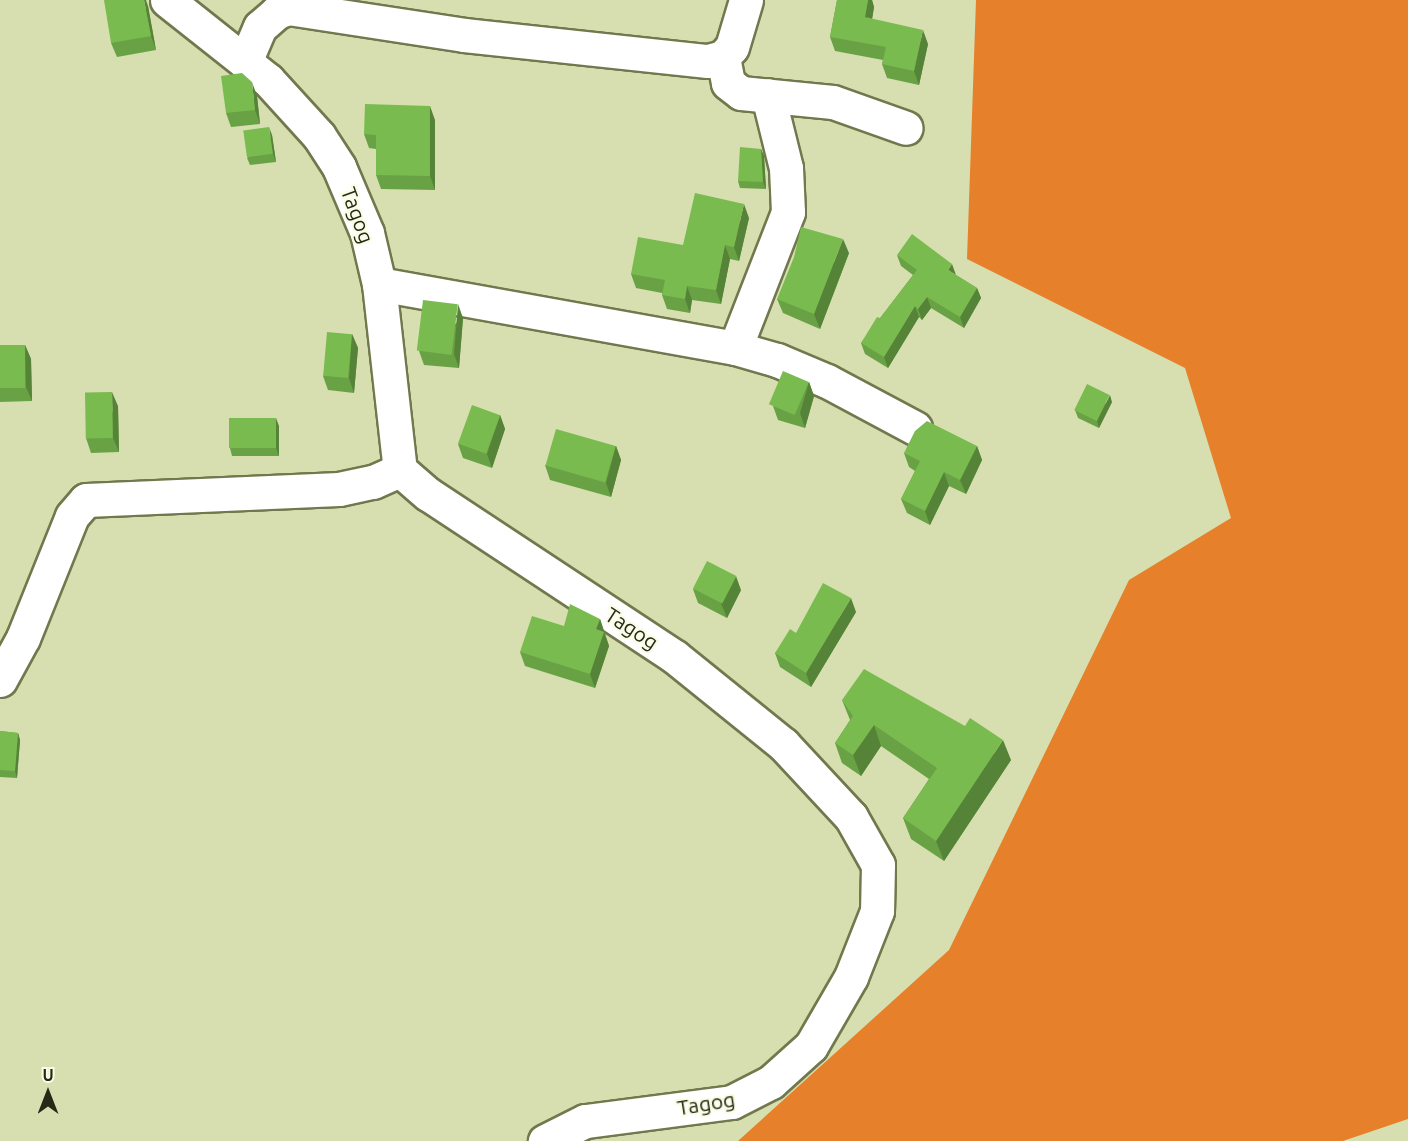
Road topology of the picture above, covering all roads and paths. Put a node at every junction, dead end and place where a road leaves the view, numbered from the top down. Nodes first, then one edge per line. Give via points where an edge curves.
1 (167, 0) edge
2 (746, 0) edge
3 (723, 57) junction
4 (244, 62) junction
5 (768, 95) junction
6 (906, 128) dead end
7 (379, 284) junction
8 (735, 348) junction
9 (915, 428) edge
10 (400, 470) junction
11 (0, 680) edge
12 (545, 1141) edge

1 - 4 street, Tagog
2 - 3 street via 738,36
3 - 4 street via 699,62 464,35 288,8 276,12 260,27
3 - 5 street via 732,89
4 - 7 street, Tagog via 268,80 319,136 339,167 367,232
5 - 6 street via 833,102
5 - 8 street via 786,168 788,212
7 - 8 street
7 - 10 street, Tagog
8 - 9 street via 827,381
10 - 11 street via 373,482 339,489 86,500 72,516 23,638
10 - 12 street, Tagog via 428,494 675,657 783,744 850,818 878,865 877,912 852,977 811,1046 771,1082 732,1102 585,1121

